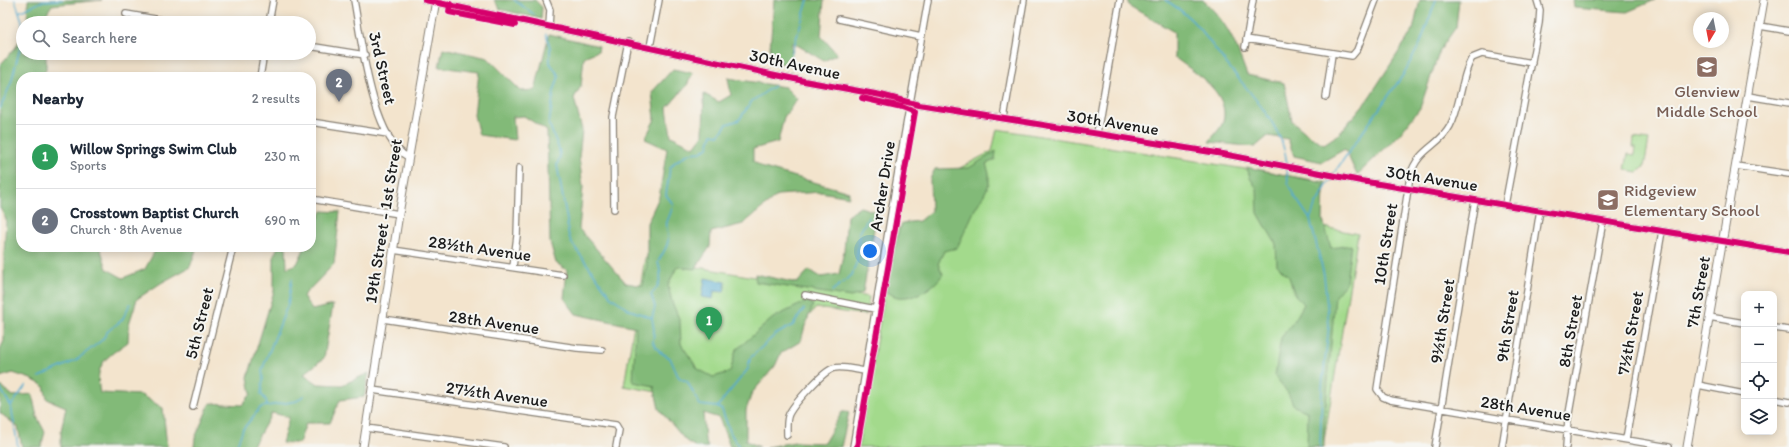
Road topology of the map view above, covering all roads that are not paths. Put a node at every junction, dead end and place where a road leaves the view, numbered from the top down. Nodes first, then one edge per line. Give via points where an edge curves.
1 (273, 0) edge
2 (354, 0) edge
3 (424, 0) edge
4 (546, 0) edge
5 (659, 0) edge
6 (928, 0) edge
7 (1024, 0) edge
8 (1120, 0) edge
9 (1253, 0) edge
10 (1376, 0) edge
11 (1537, 0) edge
12 (1764, 0) edge
13 (436, 1) edge
14 (126, 14) dead end
15 (138, 16) edge
16 (270, 16) edge
17 (839, 19) dead end
18 (549, 26) junction
19 (1760, 26) junction
20 (1789, 31) edge
21 (921, 37) junction
22 (1246, 39) junction
23 (628, 42) junction
24 (316, 47) edge
25 (650, 47) junction
26 (1245, 47) dead end
27 (1332, 54) junction
28 (365, 55) junction
29 (263, 60) edge
30 (1532, 63) junction
31 (261, 72) edge
32 (1748, 96) junction
33 (1326, 97) dead end
34 (910, 102) junction
35 (1789, 103) edge
36 (1004, 118) junction
37 (316, 123) edge
38 (1097, 133) junction
39 (388, 134) junction
40 (408, 157) junction
41 (1736, 166) junction
42 (519, 168) dead end
43 (1789, 174) edge
44 (1408, 189) junction
45 (316, 200) edge
46 (1475, 200) junction
47 (1505, 205) junction
48 (614, 209) dead end
49 (1540, 210) junction
50 (398, 214) junction
51 (1603, 221) junction
52 (1662, 231) junction
53 (1722, 241) junction
54 (393, 250) junction
55 (232, 252) edge
56 (1789, 252) edge
57 (513, 267) junction
58 (563, 275) dead end
59 (805, 295) dead end
60 (875, 309) junction
61 (1709, 317) junction
62 (383, 319) junction
63 (1741, 322) edge
64 (1777, 328) edge
65 (1789, 330) edge
66 (602, 350) dead end
67 (865, 371) junction
68 (1698, 385) junction
69 (372, 390) junction
70 (1741, 393) edge
71 (1380, 394) joint
72 (1777, 400) edge
73 (1789, 402) edge
74 (193, 407) dead end
75 (1441, 409) junction
76 (1506, 419) junction
77 (366, 428) junction
78 (1568, 429) junction
79 (786, 435) dead end
80 (1626, 439) junction
81 (363, 447) edge
82 (504, 447) edge
83 (616, 447) edge
84 (853, 447) edge
85 (1435, 447) edge
86 (1502, 447) edge
87 (1566, 447) edge
88 (1669, 447) edge
89 (1687, 447) edge

1 - 16 street
2 - 28 street, 3rd Street
3 - 13 street, 30th Avenue
4 - 18 street via 550,10
5 - 25 street
6 - 21 street, Archer Drive
7 - 36 street
8 - 38 street
9 - 22 street
10 - 27 street via 1357,50 1352,56
11 - 30 street via 1540,15
12 - 19 main road, 7th Street
13 - 18 street, 30th Avenue
13 - 40 main road, 19th Street - 1st Street
14 - 15 street
17 - 21 street
18 - 23 street, 30th Avenue
19 - 20 street
19 - 32 main road, 7th Street
21 - 34 street, Archer Drive
22 - 26 street
22 - 27 street
23 - 25 street, 30th Avenue
23 - 48 street via 614,117
24 - 28 street
25 - 34 street, 30th Avenue
27 - 33 street
28 - 39 street, 3rd Street via 374,102
29 - 31 street
30 - 44 street, 10th Street via 1482,54 1471,59 1457,110 1450,125 1439,140 1420,156 1412,169
30 - 47 street
32 - 35 street
32 - 41 main road, 7th Street
34 - 36 street, 30th Avenue
34 - 60 street, Archer Drive
36 - 38 street, 30th Avenue
37 - 39 street
38 - 44 street, 30th Avenue
39 - 40 street, 3rd Street via 399,151
40 - 50 main road, 19th Street - 1st Street
41 - 43 street
41 - 53 main road, 7th Street
42 - 57 street via 517,245
44 - 46 street, 30th Avenue
44 - 71 street, 10th Street via 1377,381
45 - 50 street
46 - 47 street, 30th Avenue
46 - 75 street, 9½th Street
47 - 49 street, 30th Avenue
49 - 51 street, 30th Avenue
49 - 76 street, 9th Street
50 - 54 main road, 19th Street - 1st Street
51 - 52 street, 30th Avenue
51 - 78 street, 8th Street
52 - 53 street, 30th Avenue
52 - 80 street, 7½th Street
53 - 56 street, 30th Avenue
53 - 61 main road, 7th Street
54 - 57 street, 28½th Avenue
54 - 62 main road, 19th Street - 1st Street
55 - 74 street, 5th Street
57 - 58 street, 28½th Avenue
59 - 60 street
60 - 67 street, Archer Drive
61 - 63 street
61 - 68 main road, 7th Street
62 - 66 street, 28th Avenue
62 - 69 main road, 19th Street - 1st Street
64 - 65 street
67 - 79 street via 832,368 828,371 793,408 788,416
67 - 84 street, Archer Drive
68 - 70 street
68 - 89 main road, 7th Street
69 - 77 main road, 19th Street - 1st Street
69 - 83 street, 27½th Avenue via 612,424 619,430
71 - 75 street, 28th Avenue via 1390,400
72 - 73 street
75 - 76 street, 28th Avenue
75 - 85 street, 9½th Street
76 - 78 street, 28th Avenue
76 - 86 street, 9th Street
77 - 81 main road, 19th Street - 1st Street
77 - 82 street
78 - 80 street, 28th Avenue
78 - 87 street, 8th Street
80 - 88 street, 28th Avenue

